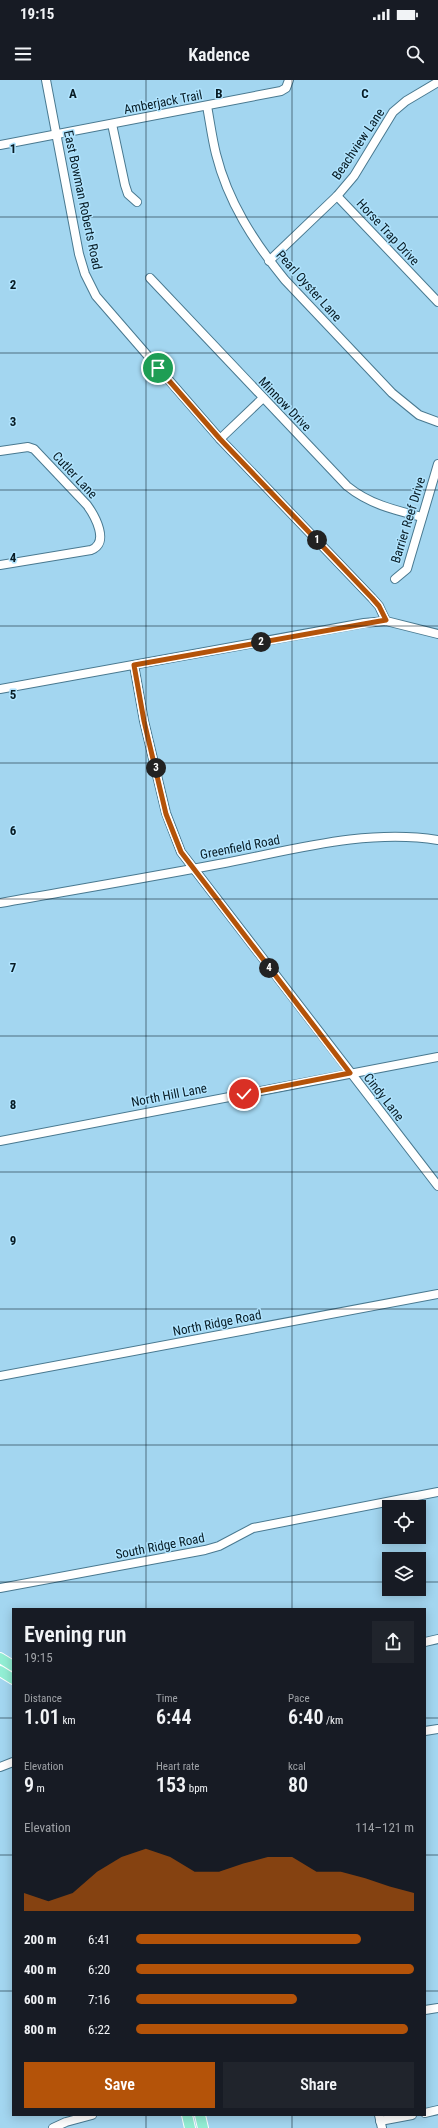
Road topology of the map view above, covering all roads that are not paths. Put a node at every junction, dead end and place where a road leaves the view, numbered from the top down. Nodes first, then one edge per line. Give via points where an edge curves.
1 (46, 80) edge
2 (289, 80) edge
3 (438, 82) edge
4 (207, 106) junction
5 (112, 124) junction
6 (57, 134) junction
7 (0, 145) edge
8 (337, 196) junction
9 (137, 202) dead end
10 (269, 261) junction
11 (150, 278) dead end
12 (438, 302) edge
13 (263, 398) junction
14 (438, 422) edge
15 (220, 439) junction
16 (0, 451) edge
17 (438, 464) edge
18 (422, 517) junction
19 (0, 565) edge
20 (395, 579) dead end
21 (386, 620) junction
22 (438, 634) edge
23 (134, 665) junction
24 (0, 689) edge
25 (438, 840) edge
26 (193, 869) junction
27 (0, 903) edge
28 (438, 1057) edge
29 (350, 1073) junction
30 (0, 1141) edge
31 (438, 1186) edge
32 (438, 1294) edge
33 (0, 1376) edge
34 (438, 1492) edge
35 (0, 1588) edge
36 (438, 1639) edge
37 (426, 1642) edge
38 (0, 1658) edge
39 (12, 1665) edge
40 (0, 1671) edge
41 (12, 1678) edge
42 (438, 1729) edge
43 (426, 1731) edge
44 (12, 1762) edge
45 (0, 1767) edge
46 (438, 2008) edge
47 (426, 2010) edge
48 (438, 2110) edge
49 (426, 2113) edge
50 (88, 2116) edge
51 (187, 2116) edge
52 (200, 2116) edge
53 (407, 2116) edge
54 (380, 2121) edge
55 (53, 2128) edge
56 (190, 2128) edge
57 (203, 2128) edge

1 - 6 street, East Bowman Roberts Road
2 - 4 street, Amberjack Trail via 281,92
3 - 8 street, Beachview Lane via 393,112 354,176
4 - 5 street, Amberjack Trail
4 - 10 street, Pearl Oyster Lane via 224,179 239,215
5 - 6 street, Amberjack Trail
5 - 9 street via 125,185 128,194
6 - 7 street, Amberjack Trail
6 - 15 street, East Bowman Roberts Road via 79,254 96,296
8 - 10 street, Beachview Lane
8 - 12 street, Horse Trap Drive
10 - 14 street, Pearl Oyster Lane via 392,393 419,415
11 - 13 street, Minnow Drive
13 - 15 street
13 - 18 street, Minnow Drive via 357,493 382,506
15 - 21 street, East Bowman Roberts Road via 372,598
16 - 19 street, Cutler Lane via 32,447 94,514 100,536 98,546 91,550
17 - 18 street, Barrier Reef Drive
18 - 20 street, Barrier Reef Drive via 407,569
21 - 22 street
21 - 23 street
23 - 24 street
23 - 26 street, Cindy Lane via 166,814 181,852
25 - 26 street, Greenfield Road via 403,837 350,840 273,852
26 - 27 street, Greenfield Road
26 - 29 street, Cindy Lane
28 - 29 street, North Hill Lane
29 - 30 street, North Hill Lane
29 - 31 street, Cindy Lane
32 - 33 street, North Ridge Road
34 - 35 street, South Ridge Road via 253,1528 220,1546 205,1550
36 - 37 street
38 - 39 main road
40 - 41 main road
42 - 43 street
44 - 45 street
46 - 47 street
48 - 49 street
50 - 55 street
51 - 56 main road
52 - 57 main road
53 - 54 street

